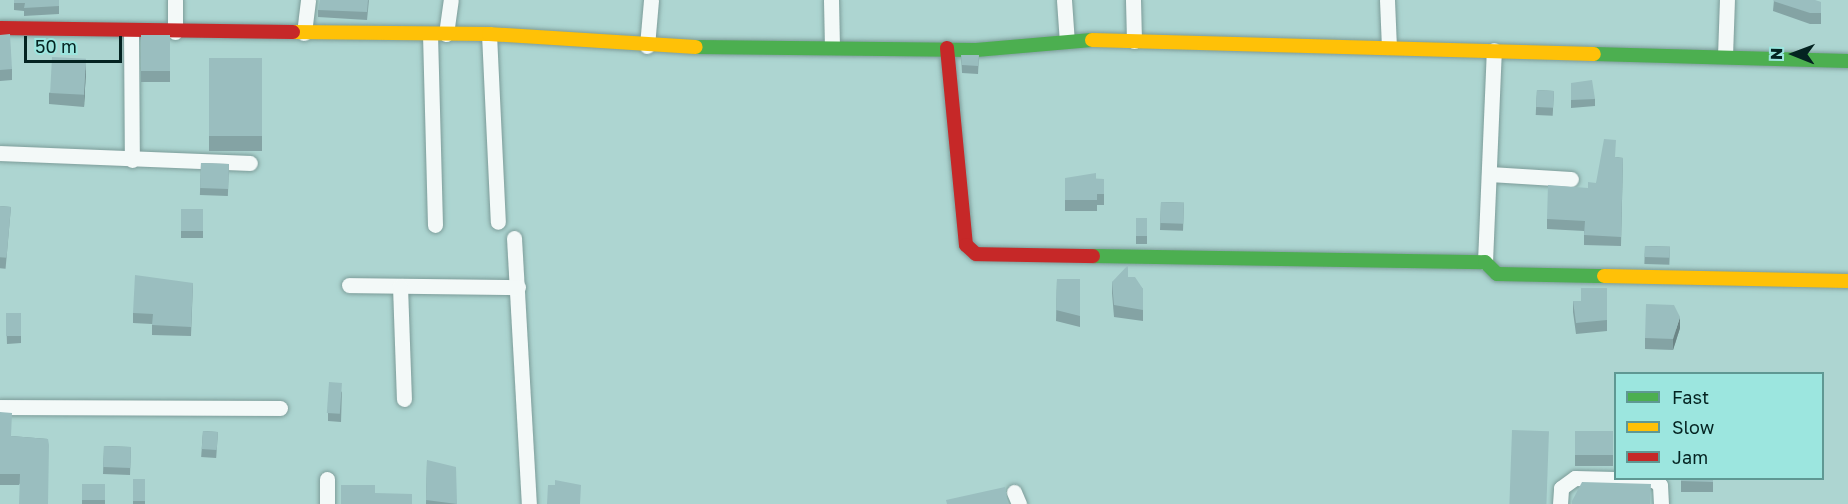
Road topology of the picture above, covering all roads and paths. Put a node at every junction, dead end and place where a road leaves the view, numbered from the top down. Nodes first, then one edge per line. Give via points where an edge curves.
1 (175, 0) edge
2 (308, 0) edge
3 (452, 0) edge
4 (651, 0) edge
5 (831, 0) edge
6 (1064, 0) edge
7 (1133, 0) edge
8 (1388, 0) edge
9 (1727, 0) edge
10 (0, 28) edge
11 (131, 31) junction
12 (175, 32) junction
13 (304, 33) junction
14 (429, 34) junction
15 (446, 34) junction
16 (489, 34) junction
17 (1067, 39) junction
18 (1134, 41) junction
19 (647, 46) junction
20 (832, 47) junction
21 (1389, 47) junction
22 (946, 48) junction
23 (1494, 50) junction
24 (1725, 56) junction
25 (1848, 61) edge
26 (0, 153) edge
27 (132, 160) junction
28 (250, 163) dead end
29 (1488, 174) junction
30 (1571, 179) dead end
31 (498, 222) dead end
32 (435, 225) dead end
33 (514, 238) dead end
34 (1485, 262) junction
35 (1848, 281) edge
36 (349, 285) dead end
37 (400, 286) junction
38 (518, 287) junction
39 (404, 399) dead end
40 (0, 406) edge
41 (280, 408) dead end
42 (327, 479) dead end
43 (1614, 479) edge
44 (1654, 480) edge
45 (327, 504) edge
46 (529, 504) edge
47 (1560, 504) edge
48 (1662, 504) edge

1 - 12 street
2 - 13 street
3 - 15 street
4 - 19 street
5 - 20 street
6 - 17 street
7 - 18 street
8 - 21 street
9 - 24 street
10 - 11 street
11 - 12 street
11 - 27 street
12 - 13 street
13 - 14 street
14 - 15 street
14 - 32 street
15 - 16 street
16 - 19 street
16 - 31 street
17 - 18 street
17 - 22 street
18 - 21 street
19 - 20 street
20 - 22 street
21 - 23 street
22 - 34 street via 966,245 976,254
23 - 24 street
23 - 29 street
24 - 25 street
26 - 27 street
27 - 28 street
29 - 30 street
29 - 34 street
33 - 38 street
34 - 35 street via 1497,274
36 - 37 street
37 - 38 street
37 - 39 street
38 - 46 street
40 - 41 street
42 - 45 street
43 - 47 street via 1575,478 1564,483
44 - 48 street via 1660,485

